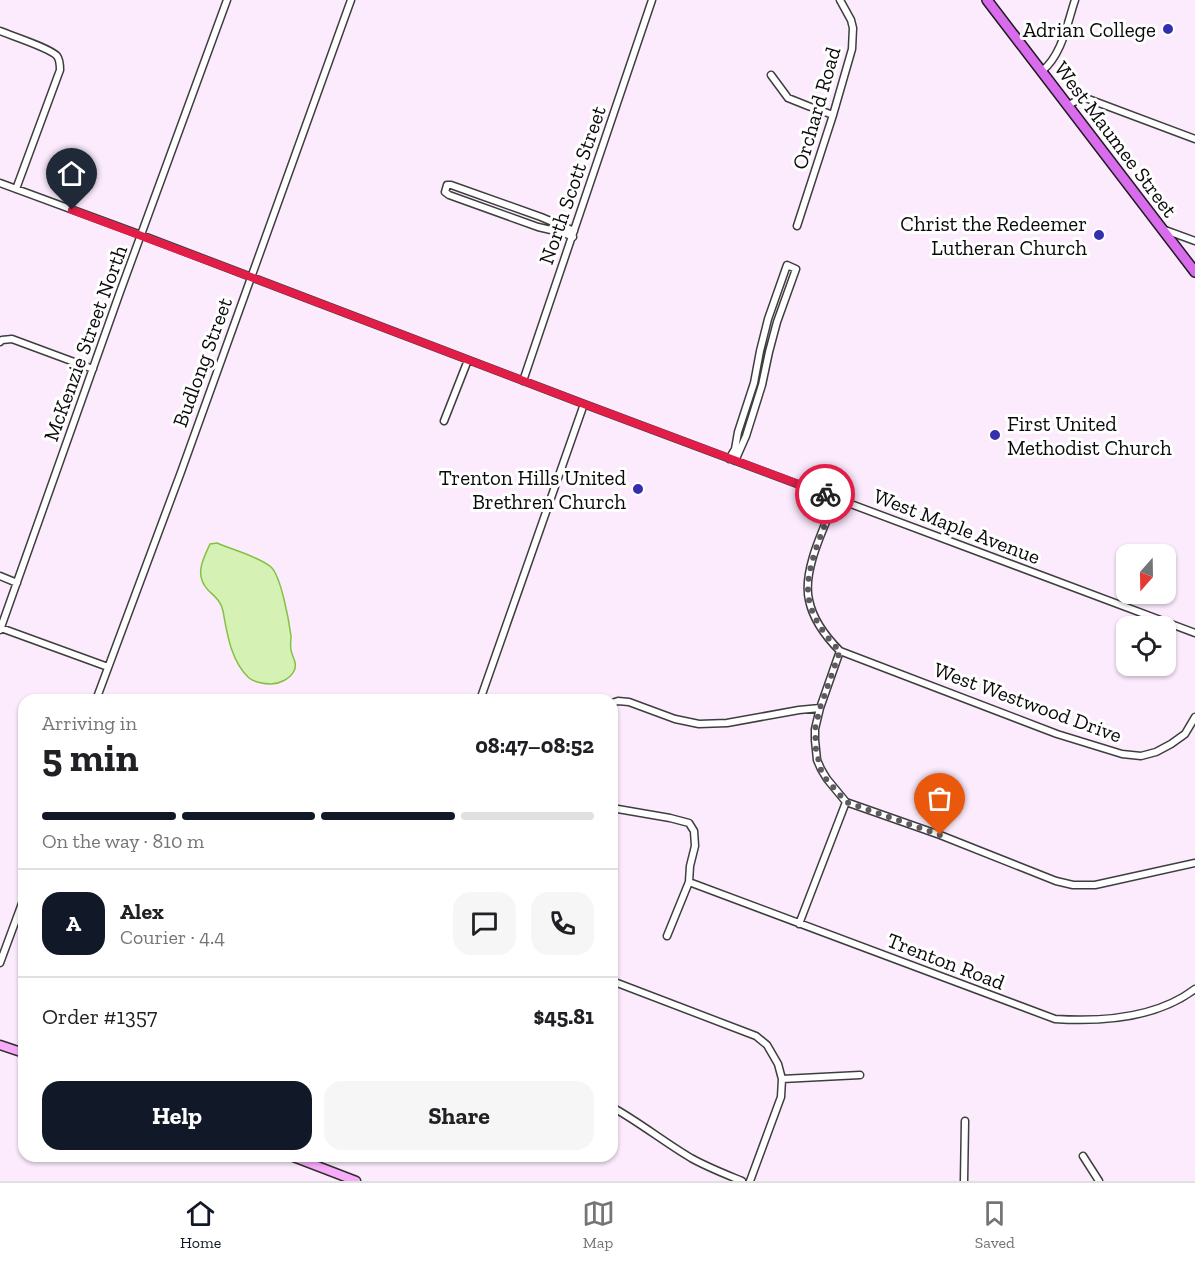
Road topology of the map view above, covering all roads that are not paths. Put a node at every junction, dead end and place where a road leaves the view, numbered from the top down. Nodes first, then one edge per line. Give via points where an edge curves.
1 (227, 0) edge
2 (351, 0) edge
3 (652, 0) edge
4 (840, 0) edge
5 (987, 0) edge
6 (1075, 0) edge
7 (0, 31) edge
8 (1042, 71) junction
9 (771, 75) dead end
10 (1067, 106) junction
11 (833, 115) junction
12 (1195, 139) edge
13 (0, 183) edge
14 (16, 189) junction
15 (497, 201) junction
16 (494, 211) junction
17 (797, 226) dead end
18 (1162, 229) junction
19 (573, 234) junction
20 (141, 235) junction
21 (1195, 241) edge
22 (1195, 272) edge
23 (251, 277) junction
24 (768, 319) junction
25 (777, 322) junction
26 (0, 342) edge
27 (468, 360) junction
28 (93, 369) junction
29 (523, 381) junction
30 (754, 383) junction
31 (762, 386) junction
32 (584, 404) junction
33 (444, 421) dead end
34 (732, 460) junction
35 (836, 498) junction
36 (0, 576) edge
37 (17, 584) junction
38 (0, 629) edge
39 (1195, 633) edge
40 (840, 651) junction
41 (108, 667) junction
42 (98, 694) edge
43 (482, 694) edge
44 (618, 701) edge
45 (820, 708) junction
46 (1195, 717) edge
47 (846, 802) junction
48 (618, 809) edge
49 (1195, 863) edge
50 (688, 882) junction
51 (18, 914) edge
52 (799, 924) junction
53 (667, 936) dead end
54 (0, 963) edge
55 (618, 983) edge
56 (1195, 989) edge
57 (0, 1045) edge
58 (18, 1051) edge
59 (860, 1075) dead end
60 (782, 1079) junction
61 (618, 1111) edge
62 (965, 1121) dead end
63 (1083, 1156) dead end
64 (317, 1162) edge
65 (356, 1181) edge
66 (742, 1181) edge
67 (750, 1181) edge
68 (964, 1181) edge
69 (1099, 1181) edge

1 - 20 street, McKenzie Street North
2 - 23 street, Budlong Street
3 - 19 street, North Scott Street
4 - 11 street, Orchard Road via 852,20 852,50
5 - 8 main road, West Maumee Street
6 - 8 street via 1059,50
7 - 14 street via 57,55 60,63
8 - 10 main road, West Maumee Street
9 - 11 street via 788,98
10 - 12 street via 1083,97
10 - 18 main road, West Maumee Street
11 - 17 street, Orchard Road
13 - 14 street, West Maple Avenue
14 - 20 street, West Maple Avenue
15 - 16 street
15 - 16 street via 447,185 445,192 449,195
15 - 19 street
16 - 19 street via 538,227
18 - 21 street
18 - 22 main road, West Maumee Street
19 - 29 street, North Scott Street
20 - 23 street, West Maple Avenue
20 - 28 street, McKenzie Street North
23 - 27 street, West Maple Avenue
23 - 41 street, Budlong Street
24 - 25 street
24 - 25 street via 787,265 796,269
24 - 30 street
25 - 31 street
26 - 28 street via 12,339
27 - 29 street, West Maple Avenue
27 - 33 street
28 - 37 street, McKenzie Street North
29 - 32 street, West Maple Avenue
30 - 31 street
30 - 34 street
31 - 34 street via 746,436
32 - 34 street, West Maple Avenue
32 - 43 street
34 - 35 street, West Maple Avenue
35 - 39 street, West Maple Avenue
35 - 40 street via 810,567 808,587 813,614
36 - 37 street
37 - 38 street, McKenzie Street North
38 - 41 street
40 - 45 street
40 - 46 street, West Westwood Drive via 1057,734 1122,754 1141,756 1156,752 1185,734
41 - 42 street, Budlong Street
44 - 45 street via 699,724
45 - 47 street via 815,729 817,760 826,779
47 - 49 street via 1072,885 1095,885
47 - 52 street
48 - 50 street via 689,823 695,846
50 - 52 street, Trenton Road
50 - 53 street
51 - 54 street
52 - 56 street, Trenton Road via 1055,1019 1078,1021 1141,1013 1174,1002
55 - 60 street via 756,1035 772,1053
57 - 58 street
59 - 60 street
60 - 67 street via 781,1097
61 - 66 street via 691,1158
62 - 68 street
63 - 69 street
64 - 65 street

